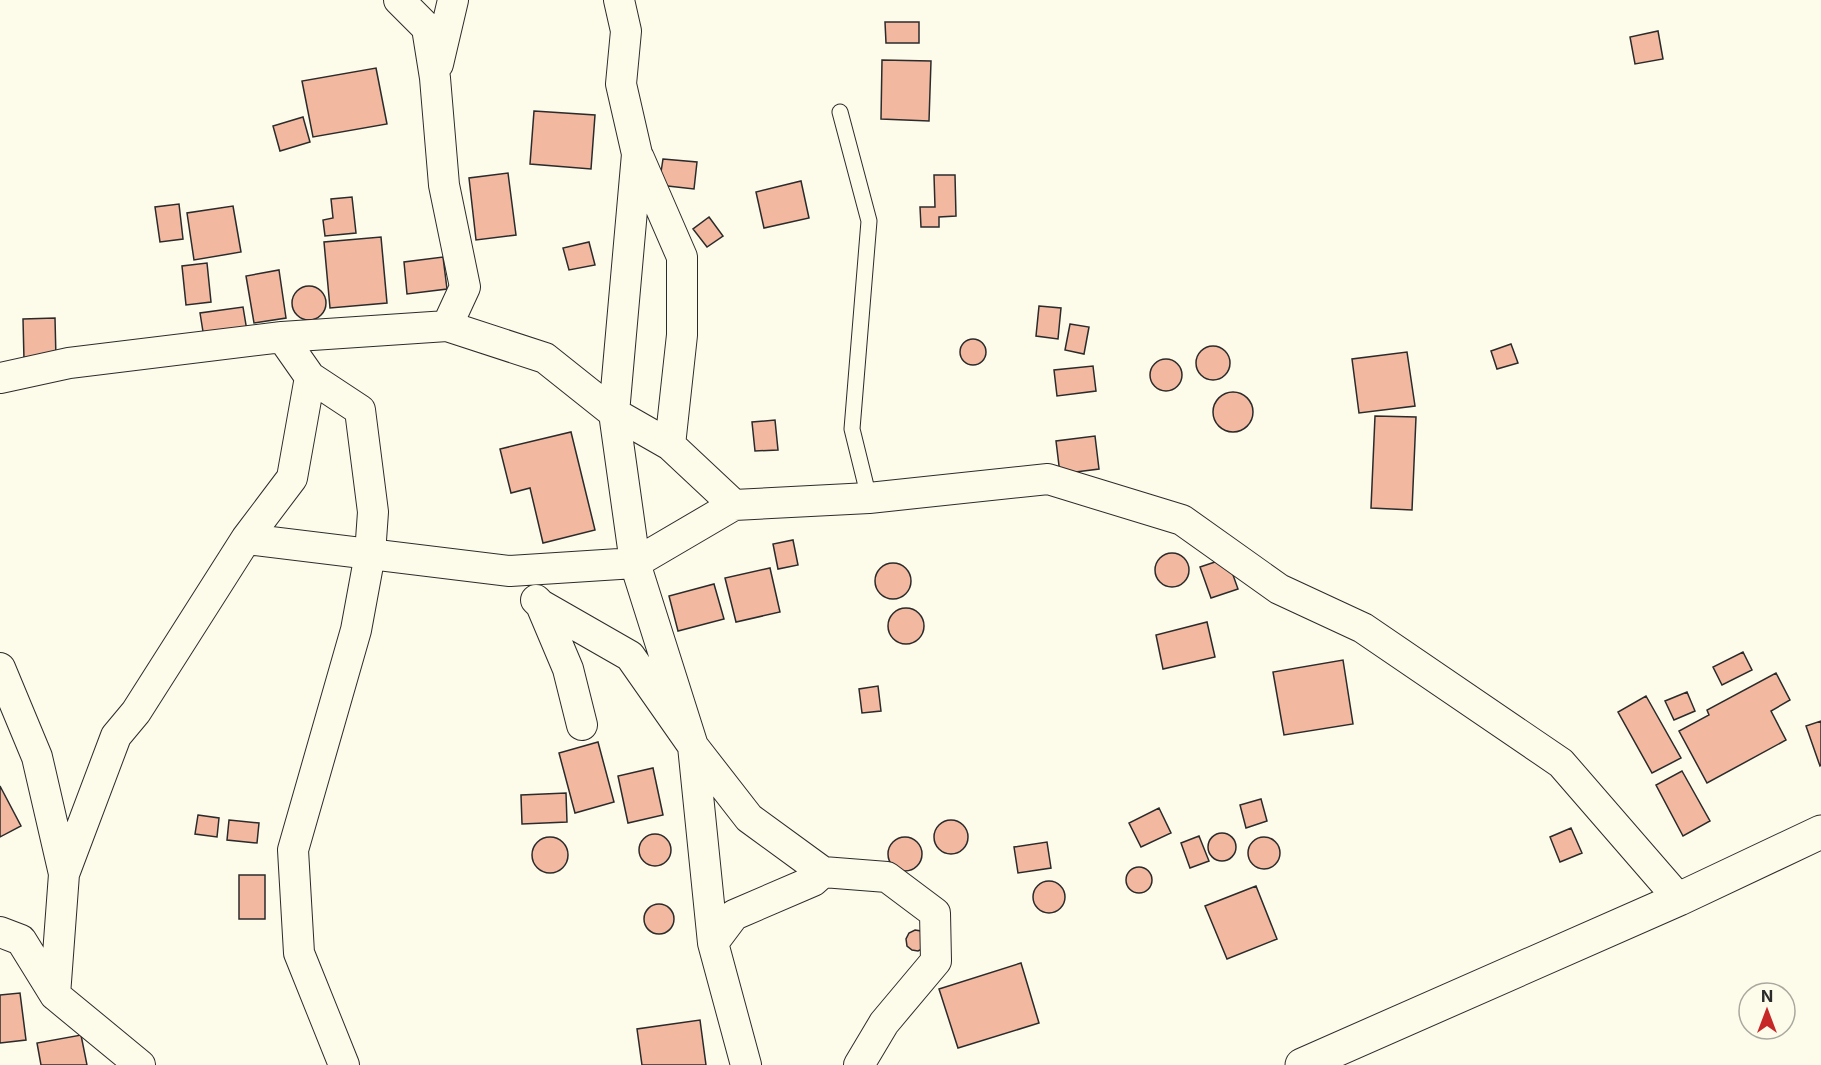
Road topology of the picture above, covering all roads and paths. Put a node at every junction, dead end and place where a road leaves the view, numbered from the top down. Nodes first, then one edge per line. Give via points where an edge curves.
1 (399, 0) edge
2 (453, 0) edge
3 (619, 0) edge
4 (435, 78) junction
5 (840, 112) dead end
6 (637, 154) junction
7 (447, 326) junction
8 (282, 338) junction
9 (310, 376) junction
10 (0, 378) edge
11 (614, 413) junction
12 (670, 445) junction
13 (868, 498) junction
14 (734, 505) junction
15 (246, 539) junction
16 (370, 554) junction
17 (635, 563) junction
18 (510, 571) junction
19 (541, 605) junction
20 (0, 668) edge
21 (582, 725) dead end
22 (693, 746) junction
23 (1821, 832) edge
24 (822, 872) junction
25 (64, 874) junction
26 (1679, 898) junction
27 (0, 932) edge
28 (713, 943) junction
29 (55, 995) junction
30 (140, 1065) edge
31 (344, 1065) edge
32 (746, 1065) edge
33 (859, 1065) edge
34 (1302, 1065) edge

1 - 4 street via 427,28
2 - 4 street
3 - 6 street via 626,31 621,84
4 - 7 street via 444,185 465,287
5 - 13 lane via 868,221 852,429
6 - 11 street
6 - 12 street via 682,257 682,335
7 - 8 street
7 - 11 street via 545,358
8 - 9 street
8 - 10 street via 69,363
9 - 15 street via 292,478
9 - 16 street via 360,410 373,512
11 - 12 street
11 - 17 street
12 - 14 street
13 - 14 street
13 - 26 street via 1048,479 1182,520 1279,589 1363,628 1561,763
14 - 17 street
15 - 16 street
15 - 25 street via 136,712 116,736
16 - 18 street
16 - 31 street via 356,630 293,850 299,953
17 - 18 street
17 - 22 street
18 - 19 street
19 - 21 street via 568,669
19 - 22 street via 630,656
20 - 25 street via 37,757
22 - 24 street via 749,818
22 - 28 street
23 - 26 main road
24 - 28 street via 813,881 734,915
24 - 33 street via 887,877 935,913 936,961 884,1023
25 - 29 street
26 - 34 main road
27 - 29 street via 21,940
28 - 32 street
29 - 30 street

